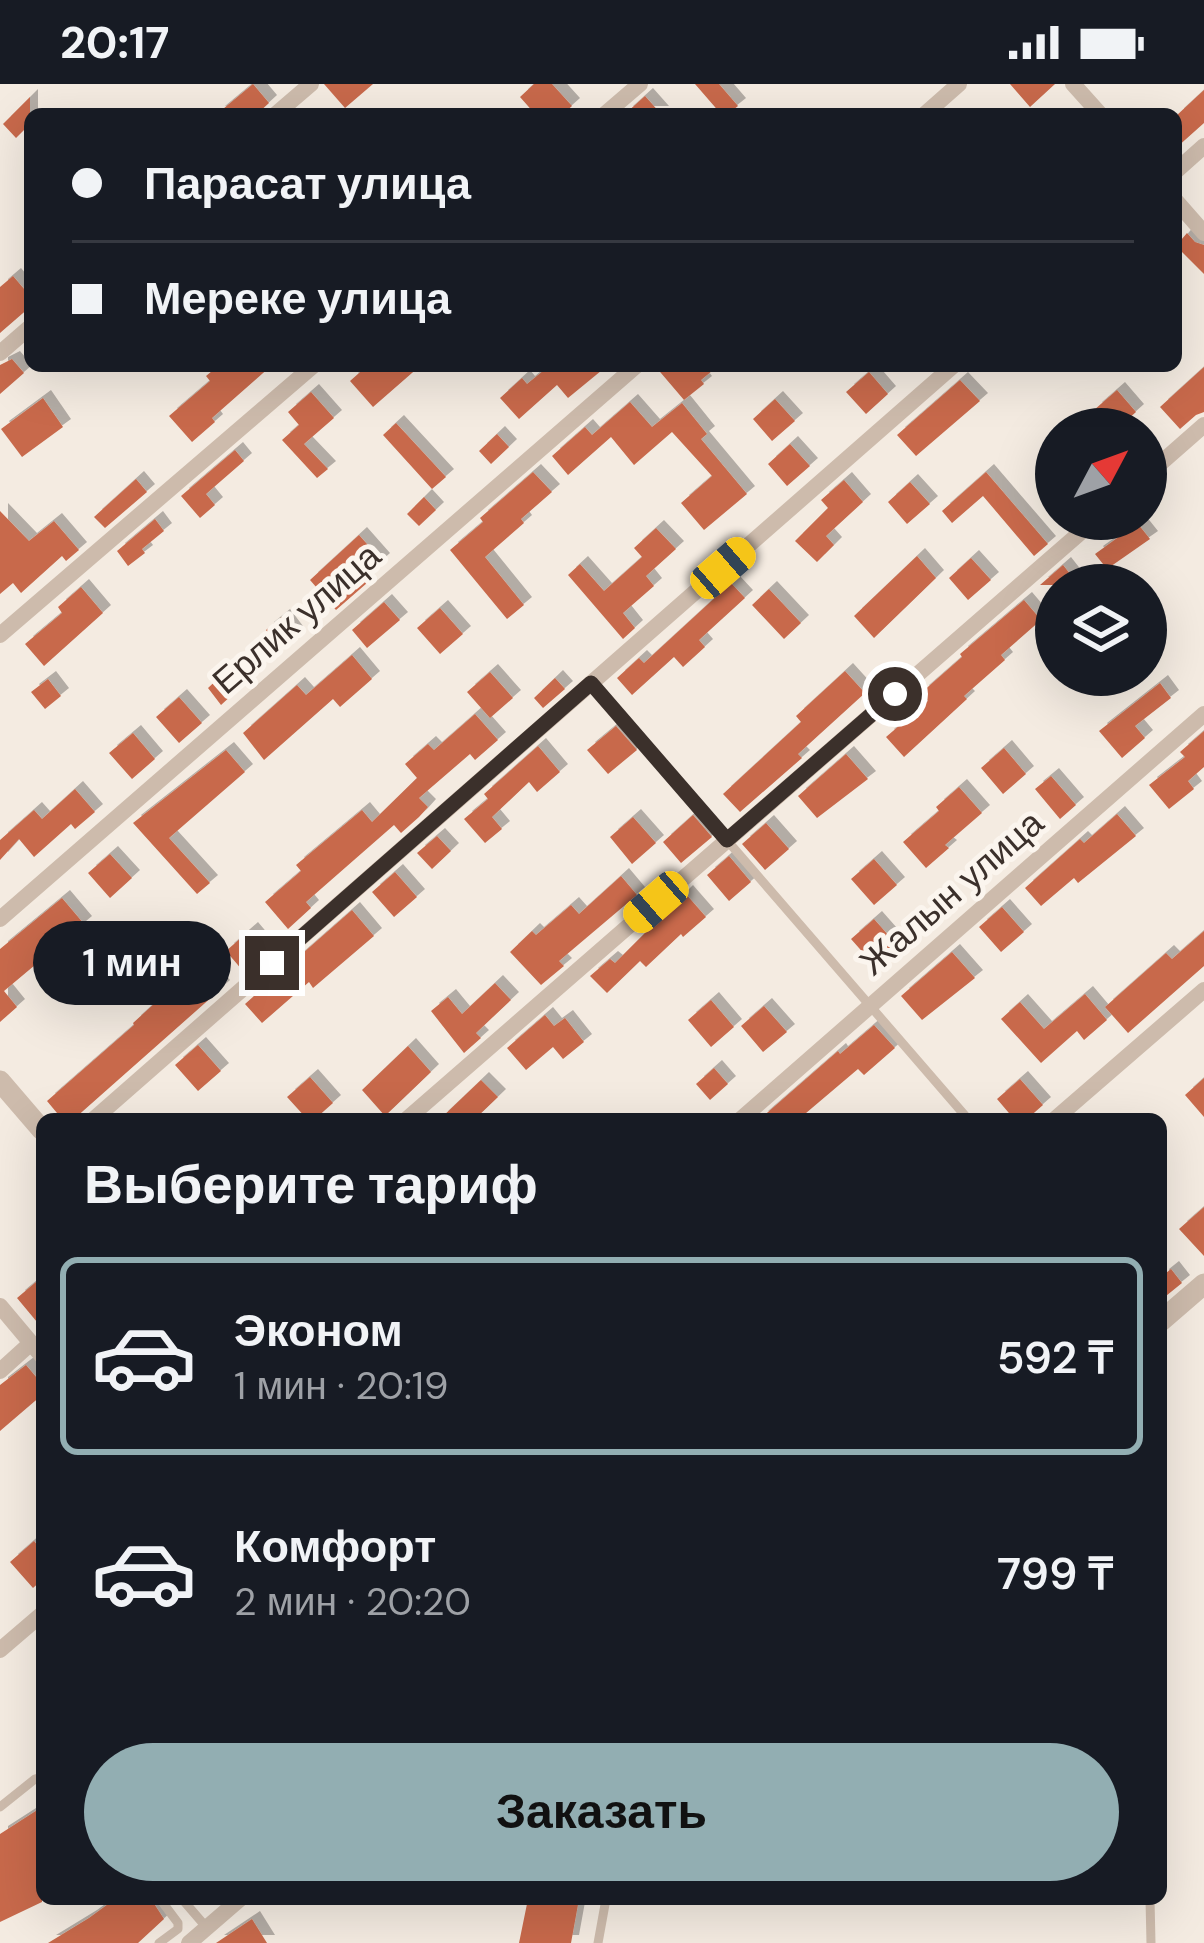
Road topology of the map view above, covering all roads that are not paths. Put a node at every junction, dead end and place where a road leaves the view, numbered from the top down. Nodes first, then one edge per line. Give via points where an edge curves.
1 (311, 84) edge
2 (640, 84) edge
3 (959, 84) edge
4 (1073, 84) edge
5 (283, 108) edge
6 (612, 108) edge
7 (932, 108) edge
8 (1095, 108) edge
9 (1182, 209) edge
10 (1204, 233) edge
11 (24, 332) edge
12 (0, 353) edge
13 (306, 372) edge
14 (629, 372) edge
15 (946, 372) edge
16 (1204, 425) edge
17 (1167, 458) edge
18 (1072, 540) edge
19 (0, 635) edge
20 (591, 683) junction
21 (1204, 714) edge
22 (727, 840) junction
23 (0, 920) edge
24 (1204, 990) edge
25 (870, 1006) junction
26 (2, 1086) edge
27 (101, 1113) edge
28 (414, 1113) edge
29 (748, 1113) edge
30 (963, 1113) edge
31 (1062, 1113) edge
32 (36, 1123) edge
33 (1204, 1284) edge
34 (0, 1306) edge
35 (1167, 1316) edge
36 (36, 1348) edge
37 (36, 1350) edge
38 (0, 1370) edge
39 (36, 1619) edge
40 (0, 1651) edge
41 (36, 1781) edge
42 (0, 1807) edge
43 (164, 1905) edge
44 (187, 1905) edge
45 (233, 1905) edge
46 (605, 1905) edge
47 (1150, 1905) edge
48 (206, 1928) junction
49 (159, 1943) edge
50 (189, 1943) edge
51 (598, 1943) edge
52 (1151, 1943) edge

1 - 5 street
2 - 6 street
3 - 7 street
4 - 8 street
9 - 10 street
11 - 12 street
13 - 19 street
14 - 23 street, Ерлик улица
15 - 20 street
16 - 17 street
18 - 22 street
20 - 22 lane
20 - 27 street
21 - 25 street, Жалын улица
22 - 25 lane
22 - 28 street
24 - 31 street
25 - 29 street, Жалын улица
25 - 30 lane
26 - 32 street
33 - 35 street
34 - 36 street
37 - 38 street
39 - 40 street
41 - 42 lane
43 - 49 lane via 178,1929
44 - 48 lane
45 - 48 street
46 - 51 lane
47 - 52 lane
48 - 50 street

